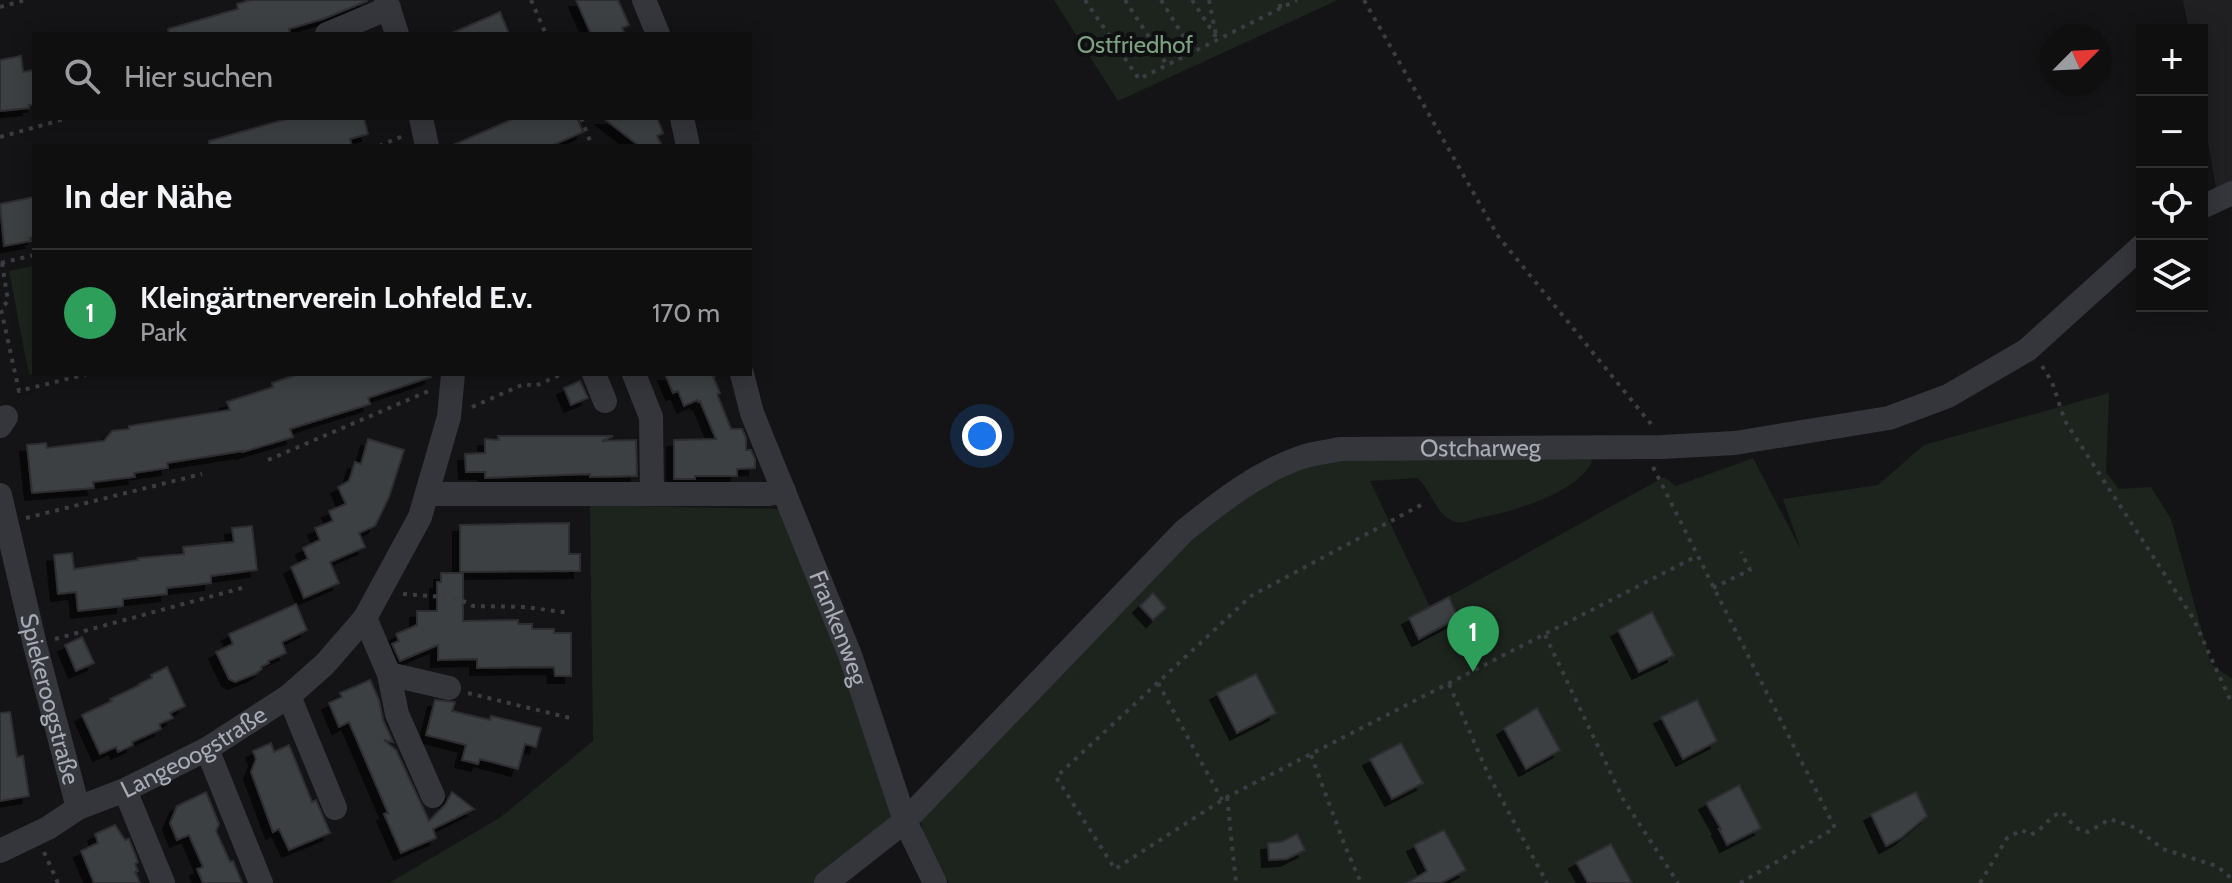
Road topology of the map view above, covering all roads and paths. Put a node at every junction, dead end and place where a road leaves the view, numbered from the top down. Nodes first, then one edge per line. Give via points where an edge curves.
1 (25, 0) edge
2 (531, 0) edge
3 (644, 0) edge
4 (1085, 0) edge
5 (1125, 0) edge
6 (1161, 0) edge
7 (1192, 0) edge
8 (1209, 0) edge
9 (1280, 0) edge
10 (1297, 0) edge
11 (1364, 0) edge
12 (388, 4) edge
13 (0, 7) edge
14 (1280, 8) junction
15 (331, 32) edge
16 (396, 32) edge
17 (545, 32) edge
18 (657, 32) edge
19 (1217, 38) junction
20 (1193, 52) junction
21 (1167, 65) junction
22 (61, 120) edge
23 (422, 120) edge
24 (582, 120) edge
25 (682, 120) edge
26 (0, 137) edge
27 (427, 144) edge
28 (591, 144) edge
29 (688, 144) edge
30 (2232, 193) edge
31 (2208, 204) edge
32 (2136, 251) edge
33 (32, 255) edge
34 (1, 263) edge
35 (2027, 350) junction
36 (79, 376) edge
37 (558, 376) edge
38 (595, 376) edge
39 (635, 376) edge
40 (743, 376) edge
41 (453, 378) edge
42 (605, 401) dead end
43 (449, 417) junction
44 (1652, 447) junction
45 (268, 460) dead end
46 (202, 474) dead end
47 (784, 491) junction
48 (652, 493) junction
49 (427, 494) junction
50 (0, 495) edge
51 (1421, 505) dead end
52 (5, 524) junction
53 (1741, 552) dead end
54 (1697, 556) junction
55 (242, 588) dead end
56 (1713, 588) junction
57 (380, 592) junction
58 (570, 613) dead end
59 (365, 618) junction
60 (1545, 635) junction
61 (35, 645) junction
62 (389, 674) junction
63 (1158, 683) junction
64 (1449, 684) junction
65 (449, 688) joint
66 (289, 696) junction
67 (2232, 704) edge
68 (574, 719) dead end
69 (207, 749) junction
70 (1311, 755) junction
71 (125, 790) junction
72 (433, 796) dead end
73 (1225, 799) junction
74 (78, 808) junction
75 (335, 808) dead end
76 (905, 821) junction
77 (36, 834) junction
78 (0, 851) edge
79 (2232, 879) edge
80 (58, 883) edge
81 (163, 883) edge
82 (261, 883) edge
83 (826, 883) edge
84 (935, 883) edge
85 (1236, 883) edge
86 (1361, 883) edge
87 (1547, 883) edge
88 (1678, 883) edge
89 (1740, 883) edge
90 (1980, 883) edge

1 - 13 path
2 - 17 path
3 - 18 street
4 - 21 path via 1139,79
5 - 21 path
6 - 20 path
7 - 19 path
8 - 19 path
9 - 14 path
10 - 14 path
11 - 44 path via 1498,236 1652,426
12 - 15 street
12 - 16 street
14 - 19 path
19 - 20 path
20 - 21 path
22 - 26 path
23 - 27 street
24 - 28 path
25 - 29 street
30 - 31 street
32 - 35 street, Ostcharweg
33 - 34 path
34 - 36 path via 8,301 1,309 19,391
35 - 44 street, Ostcharweg via 1948,396 1889,418 1735,443
35 - 67 path via 2052,382 2065,421 2193,618
37 - 43 path via 535,386 524,384
38 - 42 street
39 - 48 street via 651,417
40 - 47 street, Frankenweg
41 - 43 street, Langeoogstraße
41 - 45 path
43 - 49 street, Langeoogstraße
44 - 54 path
44 - 76 street, Ostcharweg via 1340,449 1302,457 1266,474 1184,531
46 - 52 path
47 - 48 street
47 - 76 street, Frankenweg via 850,655
48 - 49 street
49 - 57 street, Langeoogstraße
50 - 52 street, Spiekeroogstraße
51 - 63 path via 1251,596
52 - 61 street, Spiekeroogstraße
53 - 56 path via 1750,570
54 - 56 path
54 - 60 path
55 - 61 path
56 - 89 path via 1835,828
57 - 58 path
57 - 59 street, Langeoogstraße
59 - 62 street
59 - 66 street, Langeoogstraße
60 - 64 path
60 - 88 path via 1623,799
61 - 74 street, Spiekeroogstraße
62 - 65 street
62 - 72 street via 397,714
63 - 73 path
63 - 73 path via 1056,777 1115,869
64 - 70 path
64 - 87 path via 1488,774
65 - 68 path
66 - 69 street, Langeoogstraße
66 - 75 street
69 - 71 street, Langeoogstraße
69 - 82 street
70 - 73 path
70 - 86 path
71 - 74 street, Langeoogstraße
71 - 81 street
73 - 85 path
74 - 77 street, Langeoogstraße
76 - 83 street, Ostcharweg
76 - 84 street, Frankenweg
77 - 78 street, Langeoogstraße
77 - 80 path
79 - 90 path via 2217,866 2163,849 2136,828 2110,819 2088,832 2076,828 2062,812 2038,832 2022,830 2007,838

